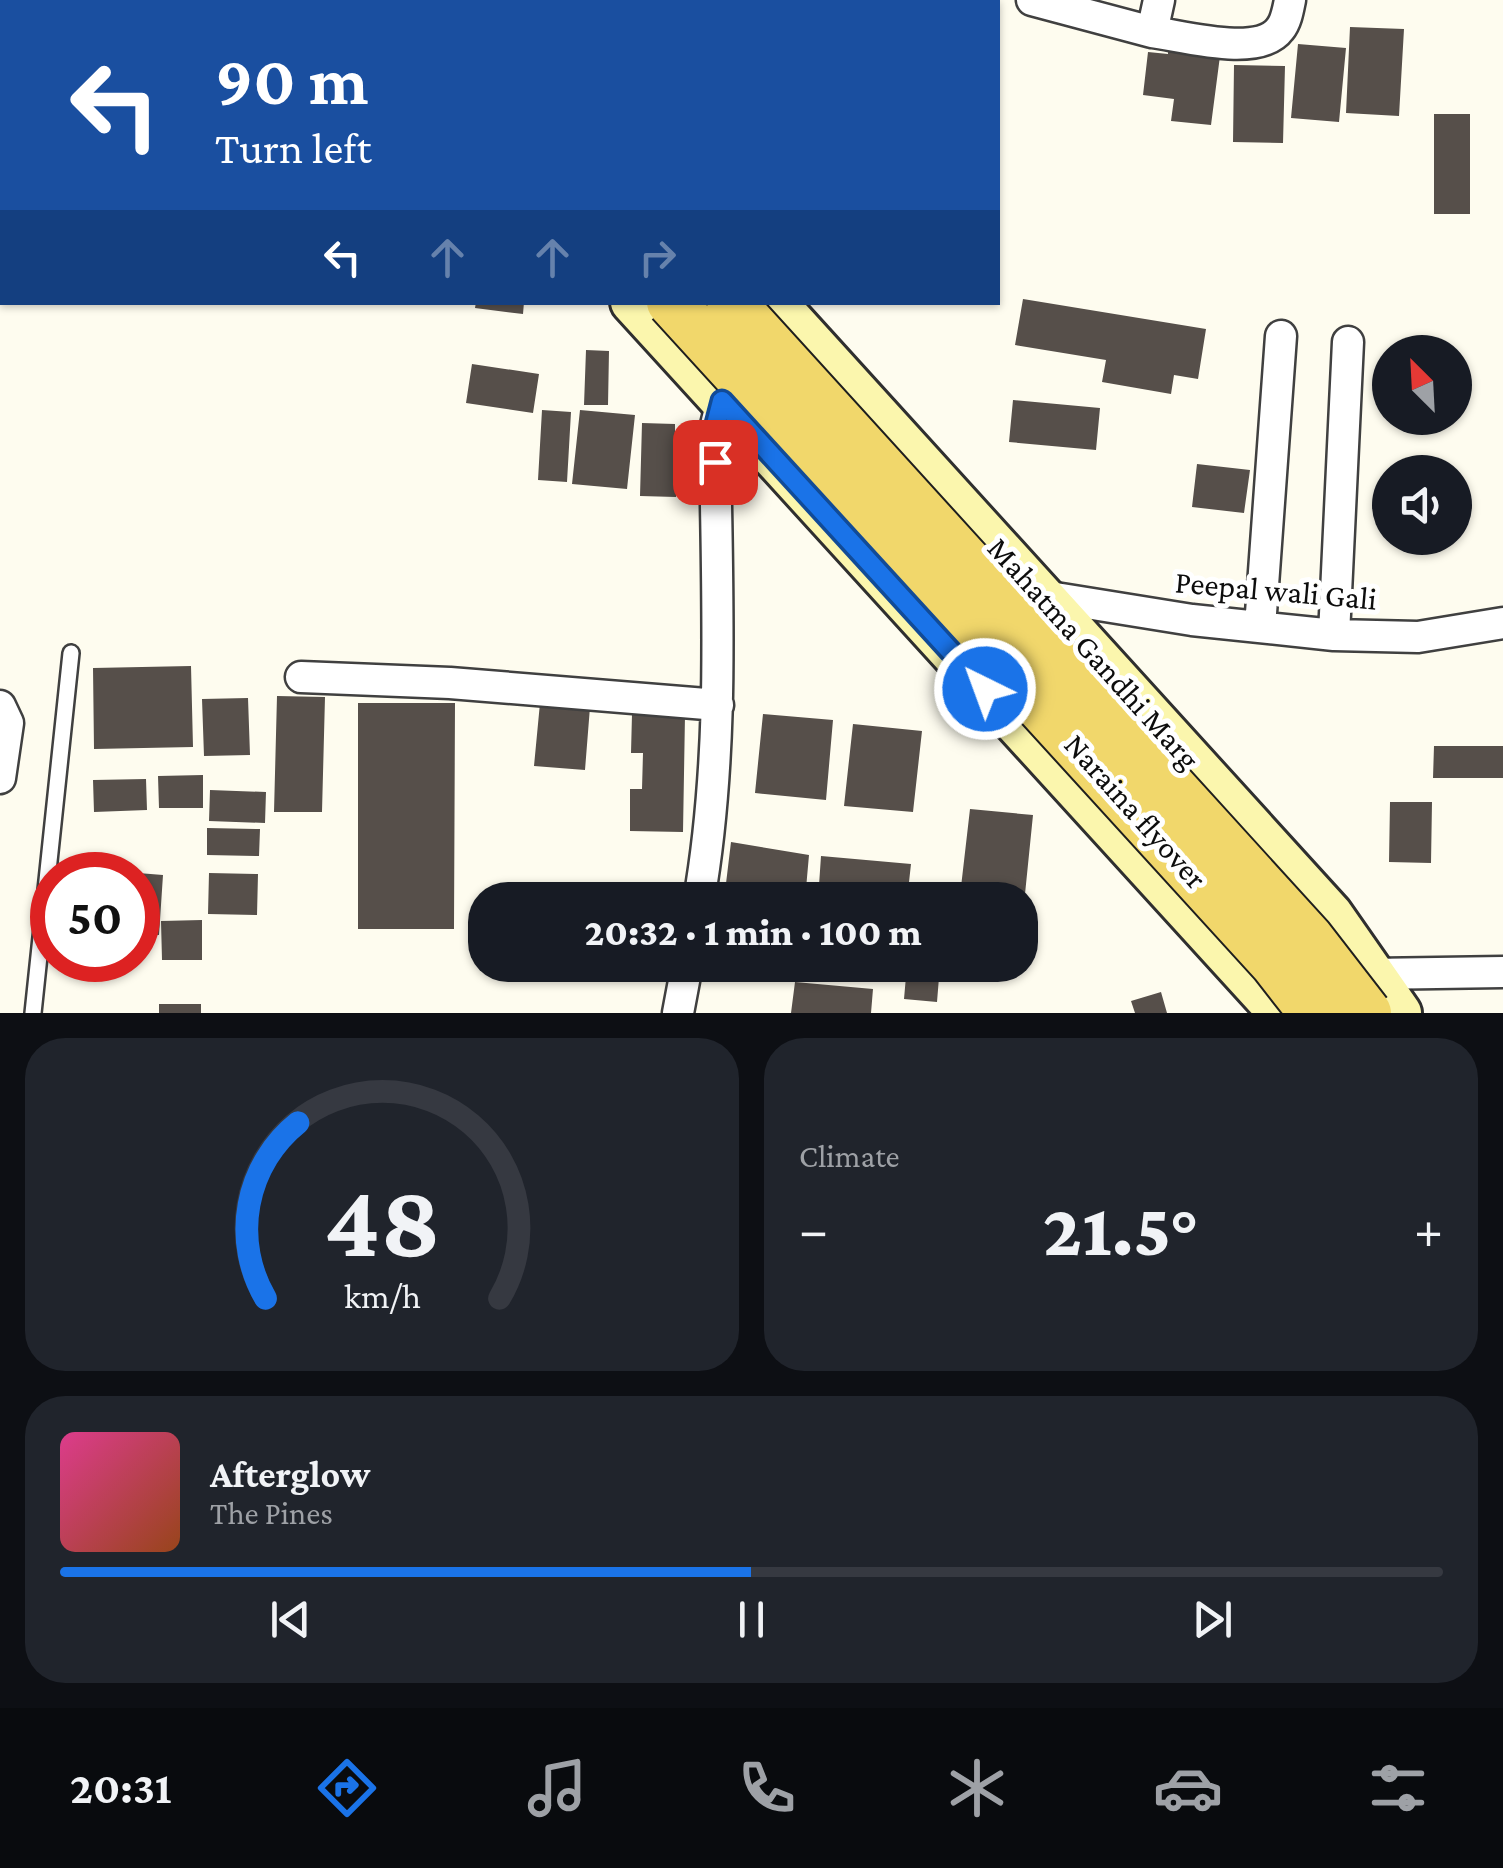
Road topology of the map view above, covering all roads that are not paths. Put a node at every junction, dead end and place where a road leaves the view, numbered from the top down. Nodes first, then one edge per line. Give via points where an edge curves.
1 (1032, 0) edge
2 (1158, 0) edge
3 (1290, 0) edge
4 (1152, 32) junction
5 (635, 305) edge
6 (674, 305) edge
7 (733, 305) edge
8 (784, 311) edge
9 (1281, 336) dead end
10 (1348, 342) dead end
11 (718, 396) junction
12 (1044, 596) junction
13 (1503, 623) edge
14 (1260, 627) junction
15 (1334, 635) junction
16 (71, 652) dead end
17 (301, 676) dead end
18 (718, 705) junction
19 (0, 706) edge
20 (0, 778) edge
21 (701, 882) edge
22 (1503, 972) edge
23 (684, 982) edge
24 (1369, 993) edge
25 (1284, 1012) edge
26 (32, 1013) edge
27 (678, 1013) edge
28 (1400, 1013) edge

1 - 4 street
2 - 4 street
3 - 4 street via 1283,26 1260,43
5 - 11 main road
6 - 25 main road, Naraina flyover, bridge via 1274,963
7 - 24 main road, Naraina flyover, bridge via 1309,938
8 - 11 main road
8 - 12 main road, Mahatma Gandhi Marg
9 - 14 street
10 - 15 street
11 - 18 street
11 - 25 main road
12 - 14 street, Peepal wali Gali
12 - 24 main road, Mahatma Gandhi Marg via 1331,914
13 - 15 street, Peepal wali Gali via 1418,637
14 - 15 street, Peepal wali Gali
16 - 26 lane
17 - 18 street
18 - 21 street
19 - 20 street via 8,724
22 - 24 street
23 - 27 street
24 - 28 main road, Mahatma Gandhi Marg

